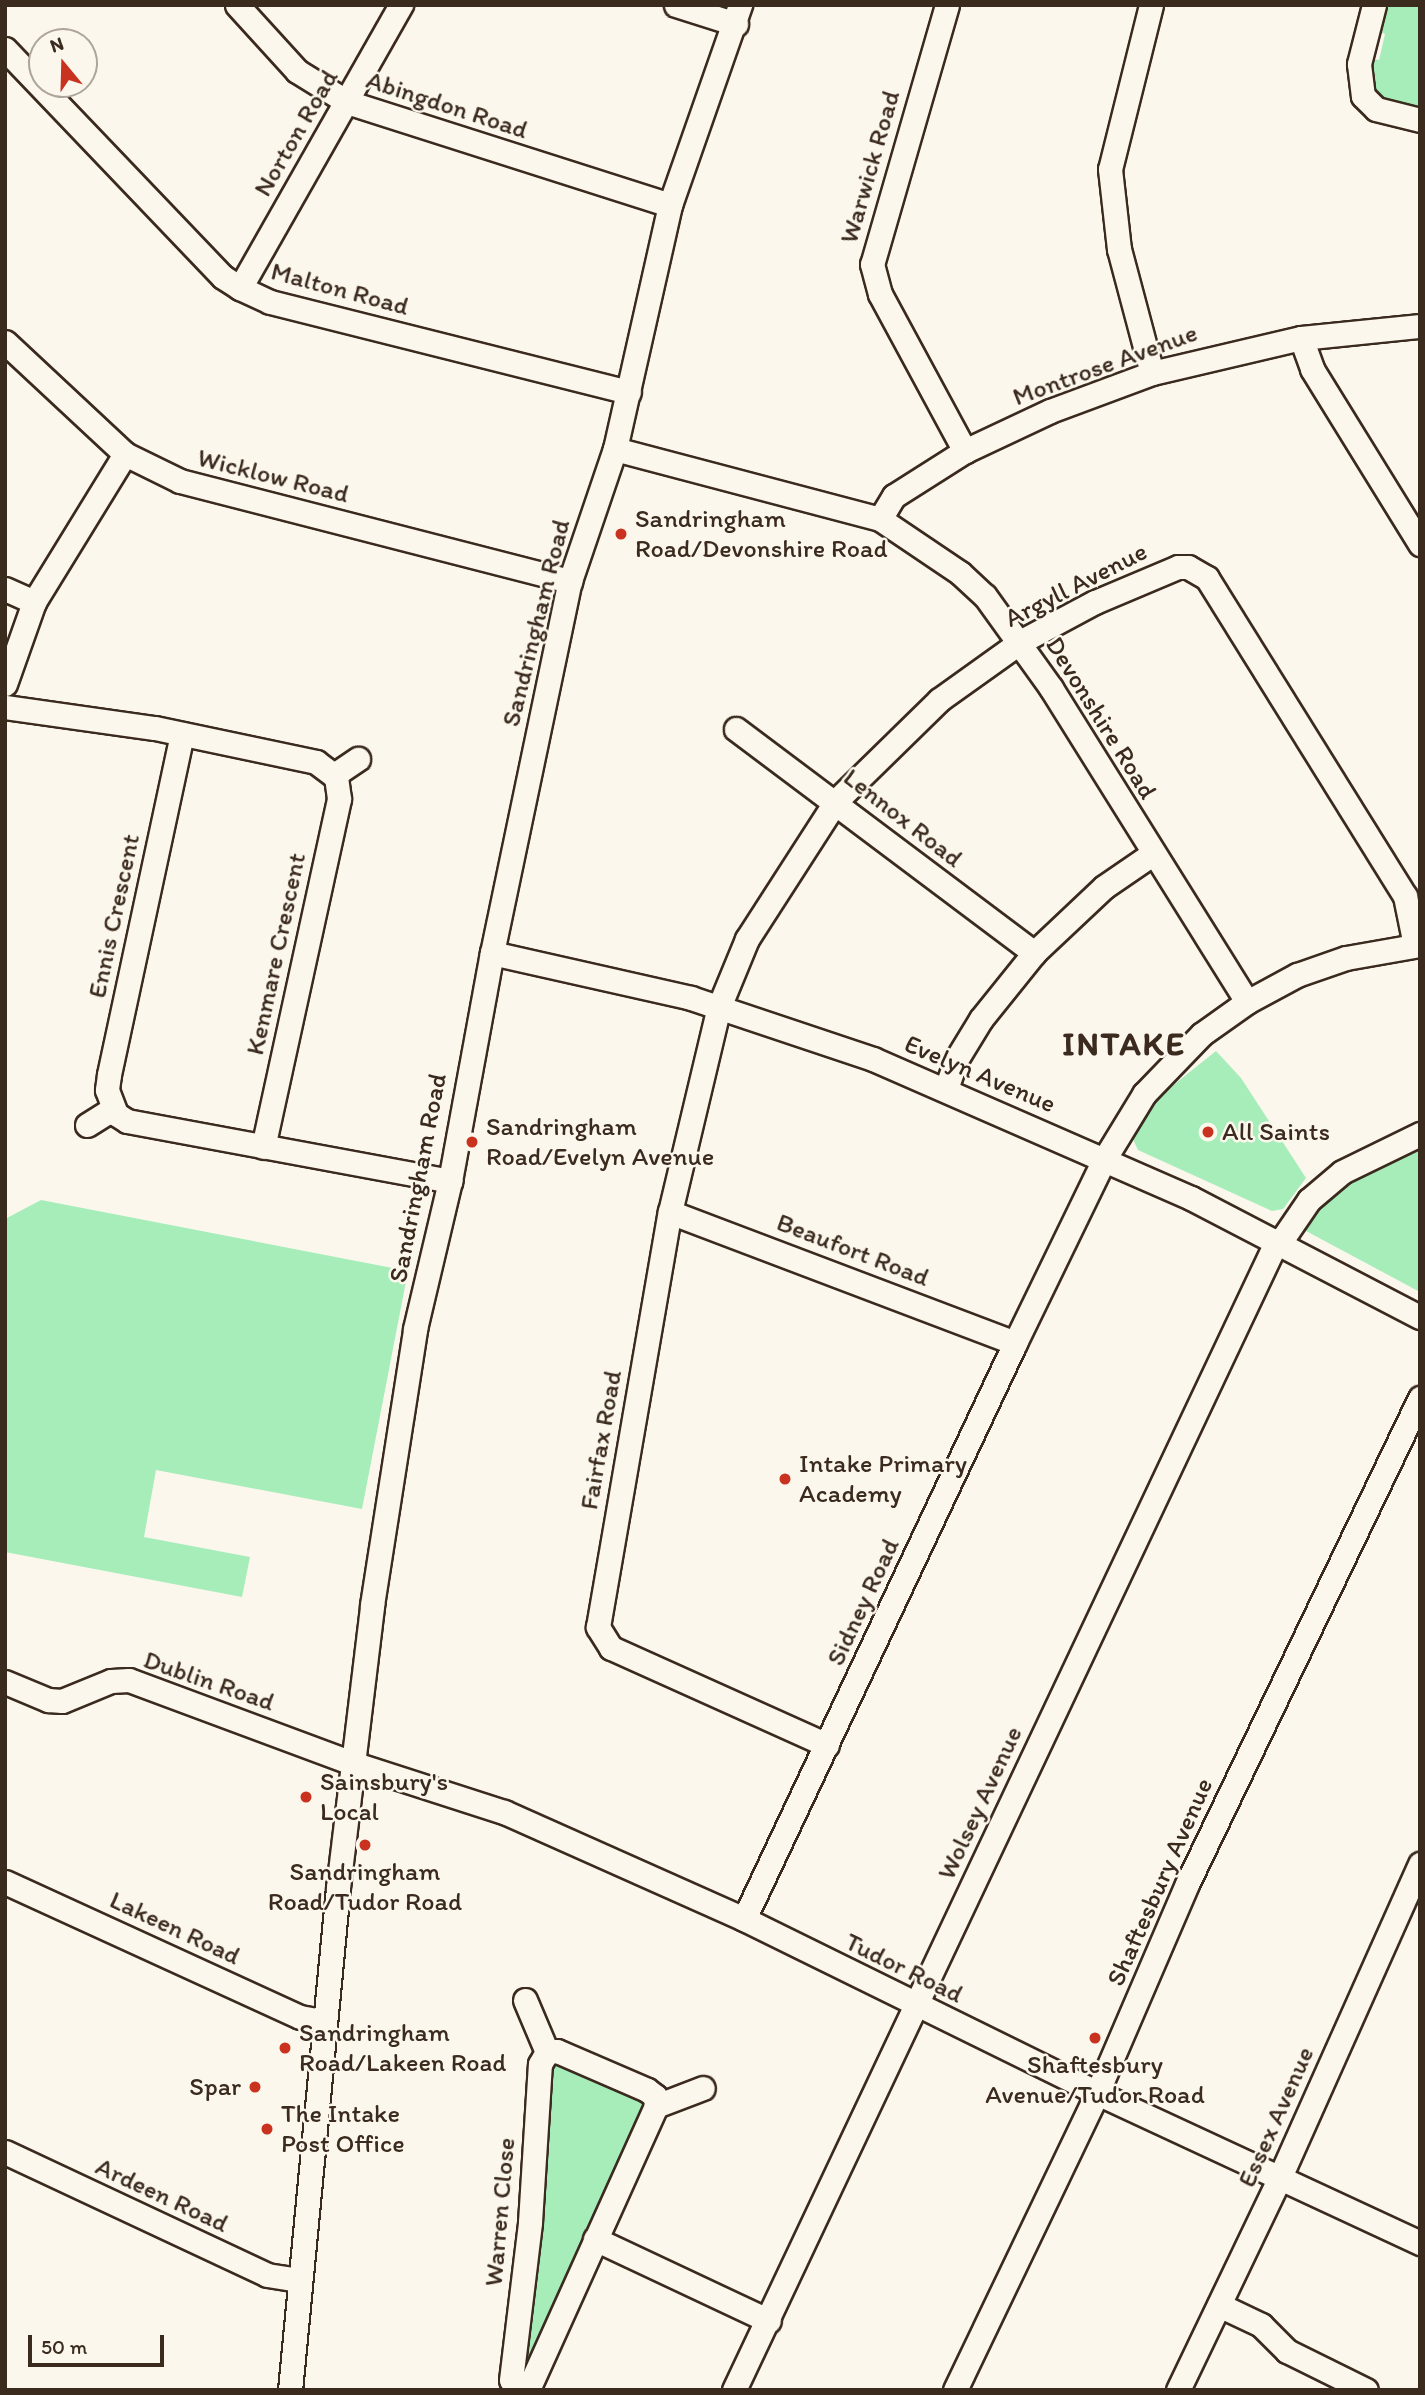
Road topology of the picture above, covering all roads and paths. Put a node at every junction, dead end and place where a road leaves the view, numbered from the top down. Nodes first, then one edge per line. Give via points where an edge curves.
1 (237, 5) edge
2 (401, 5) edge
3 (676, 5) edge
4 (947, 5) edge
5 (1151, 5) edge
6 (1374, 5) edge
7 (738, 15) edge
8 (5, 49) edge
9 (347, 102) junction
10 (1420, 120) edge
11 (670, 205) junction
12 (240, 288) junction
13 (1420, 326) edge
14 (1301, 338) junction
15 (5, 342) edge
16 (1152, 373) junction
17 (629, 392) junction
18 (615, 449) junction
19 (965, 451) junction
20 (125, 454) junction
21 (880, 519) junction
22 (1420, 544) edge
23 (570, 581) junction
24 (5, 589) edge
25 (34, 602) junction
26 (1020, 642) junction
27 (5, 684) edge
28 (5, 707) edge
29 (736, 729) dead end
30 (182, 734) junction
31 (358, 759) dead end
32 (334, 775) junction
33 (836, 801) junction
34 (1152, 854) junction
35 (1417, 945) edge
36 (492, 953) junction
37 (1034, 953) junction
38 (1247, 1002) junction
39 (719, 1007) junction
40 (946, 1089) junction
41 (113, 1109) junction
42 (87, 1125) dead end
43 (1420, 1134) edge
44 (263, 1147) junction
45 (1105, 1158) junction
46 (450, 1181) junction
47 (670, 1212) junction
48 (1279, 1240) junction
49 (1420, 1317) edge
50 (1015, 1343) junction
51 (1420, 1398) edge
52 (5, 1682) edge
53 (827, 1745) junction
54 (355, 1764) junction
55 (1420, 1864) edge
56 (5, 1882) edge
57 (744, 1919) junction
58 (525, 2000) dead end
59 (915, 2005) junction
60 (323, 2021) junction
61 (547, 2052) junction
62 (703, 2088) dead end
63 (1097, 2093) junction
64 (656, 2106) junction
65 (5, 2152) edge
66 (1280, 2177) junction
67 (595, 2239) junction
68 (1420, 2243) edge
69 (297, 2280) junction
70 (1219, 2305) junction
71 (769, 2321) junction
72 (520, 2387) edge
73 (290, 2390) edge
74 (734, 2390) edge
75 (955, 2390) edge
76 (1178, 2390) edge
77 (1366, 2390) edge

1 - 9 street, Abingdon Road via 297,71
2 - 9 street, Norton Road
3 - 7 street
4 - 19 street, Warwick Road via 872,264 880,294
5 - 16 street via 1110,169 1119,248
6 - 10 street via 1359,64 1363,96 1376,109
7 - 11 street, Sandringham Road
8 - 12 street, Malton Road via 223,277
9 - 11 street, Abingdon Road
9 - 12 street, Norton Road
11 - 17 street, Sandringham Road
12 - 17 street, Malton Road via 270,302
13 - 14 street, Montrose Avenue
14 - 16 street, Montrose Avenue
14 - 22 street via 1312,369
15 - 20 street, Wicklow Road
16 - 19 street, Montrose Avenue via 1050,411
17 - 18 street, Sandringham Road
18 - 21 street, Devonshire Road
18 - 23 street, Sandringham Road
19 - 21 street, Montrose Avenue via 894,496
20 - 23 street, Wicklow Road via 180,481
20 - 25 street
21 - 26 street, Devonshire Road via 960,573
23 - 36 street, Sandringham Road
24 - 25 street
25 - 27 street
26 - 33 street, Argyll Avenue via 939,700
26 - 34 street, Devonshire Road
26 - 35 street, Argyll Avenue via 1095,602 1178,566 1200,571 1405,896
28 - 30 street
29 - 33 street, Lennox Road
30 - 32 street via 316,762
30 - 41 street, Ennis Crescent via 109,1075 107,1090
31 - 32 street
32 - 44 street, Kenmare Crescent via 339,799
33 - 37 street, Lennox Road
33 - 39 street, Argyll Avenue via 747,939
34 - 37 street via 1104,887
34 - 38 street, Devonshire Road
35 - 38 street, Sidney Road via 1346,958 1297,975
36 - 39 street, Evelyn Avenue
36 - 46 street, Sandringham Road
37 - 40 street via 981,1020 956,1060
38 - 45 street, Sidney Road via 1202,1034 1164,1071 1144,1094
39 - 40 street, Evelyn Avenue
39 - 47 street, Fairfax Road
40 - 45 street, Evelyn Avenue
41 - 42 street
41 - 44 street via 127,1121
43 - 48 street, Wolsey Avenue via 1363,1160 1326,1184
44 - 46 street
45 - 48 street, Evelyn Avenue
45 - 50 street, Sidney Road
46 - 54 street, Sandringham Road via 409,1365 372,1605
47 - 50 street, Beaufort Road
47 - 53 street, Fairfax Road via 598,1627 611,1648
48 - 49 street, Evelyn Avenue
48 - 59 street, Wolsey Avenue
50 - 53 street, Sidney Road
51 - 63 street, Shaftesbury Avenue via 1187,1884
52 - 54 street, Dublin Road via 62,1701 111,1681 130,1680
53 - 57 street, Sidney Road
54 - 57 street, Tudor Road via 505,1812
54 - 60 street, Sandringham Road
55 - 66 street, Essex Avenue
56 - 60 street, Lakeen Road via 300,2017
57 - 59 street, Tudor Road
58 - 61 street
59 - 63 street, Tudor Road
59 - 71 street, Wolsey Avenue
60 - 69 street, Sandringham Road
61 - 64 street via 557,2050 647,2090 655,2096
61 - 72 street, Warren Close via 540,2064
62 - 64 street
63 - 66 street, Tudor Road
63 - 75 street, Shaftesbury Avenue
64 - 67 street, Warren Close
65 - 69 street, Ardeen Road via 267,2275
66 - 68 street, Tudor Road
66 - 70 street, Essex Avenue
67 - 71 street
67 - 72 street, Warren Close
69 - 73 street, Sandringham Road
70 - 76 street, Essex Avenue
70 - 77 street via 1261,2325 1287,2351
71 - 74 street, Wolsey Avenue

